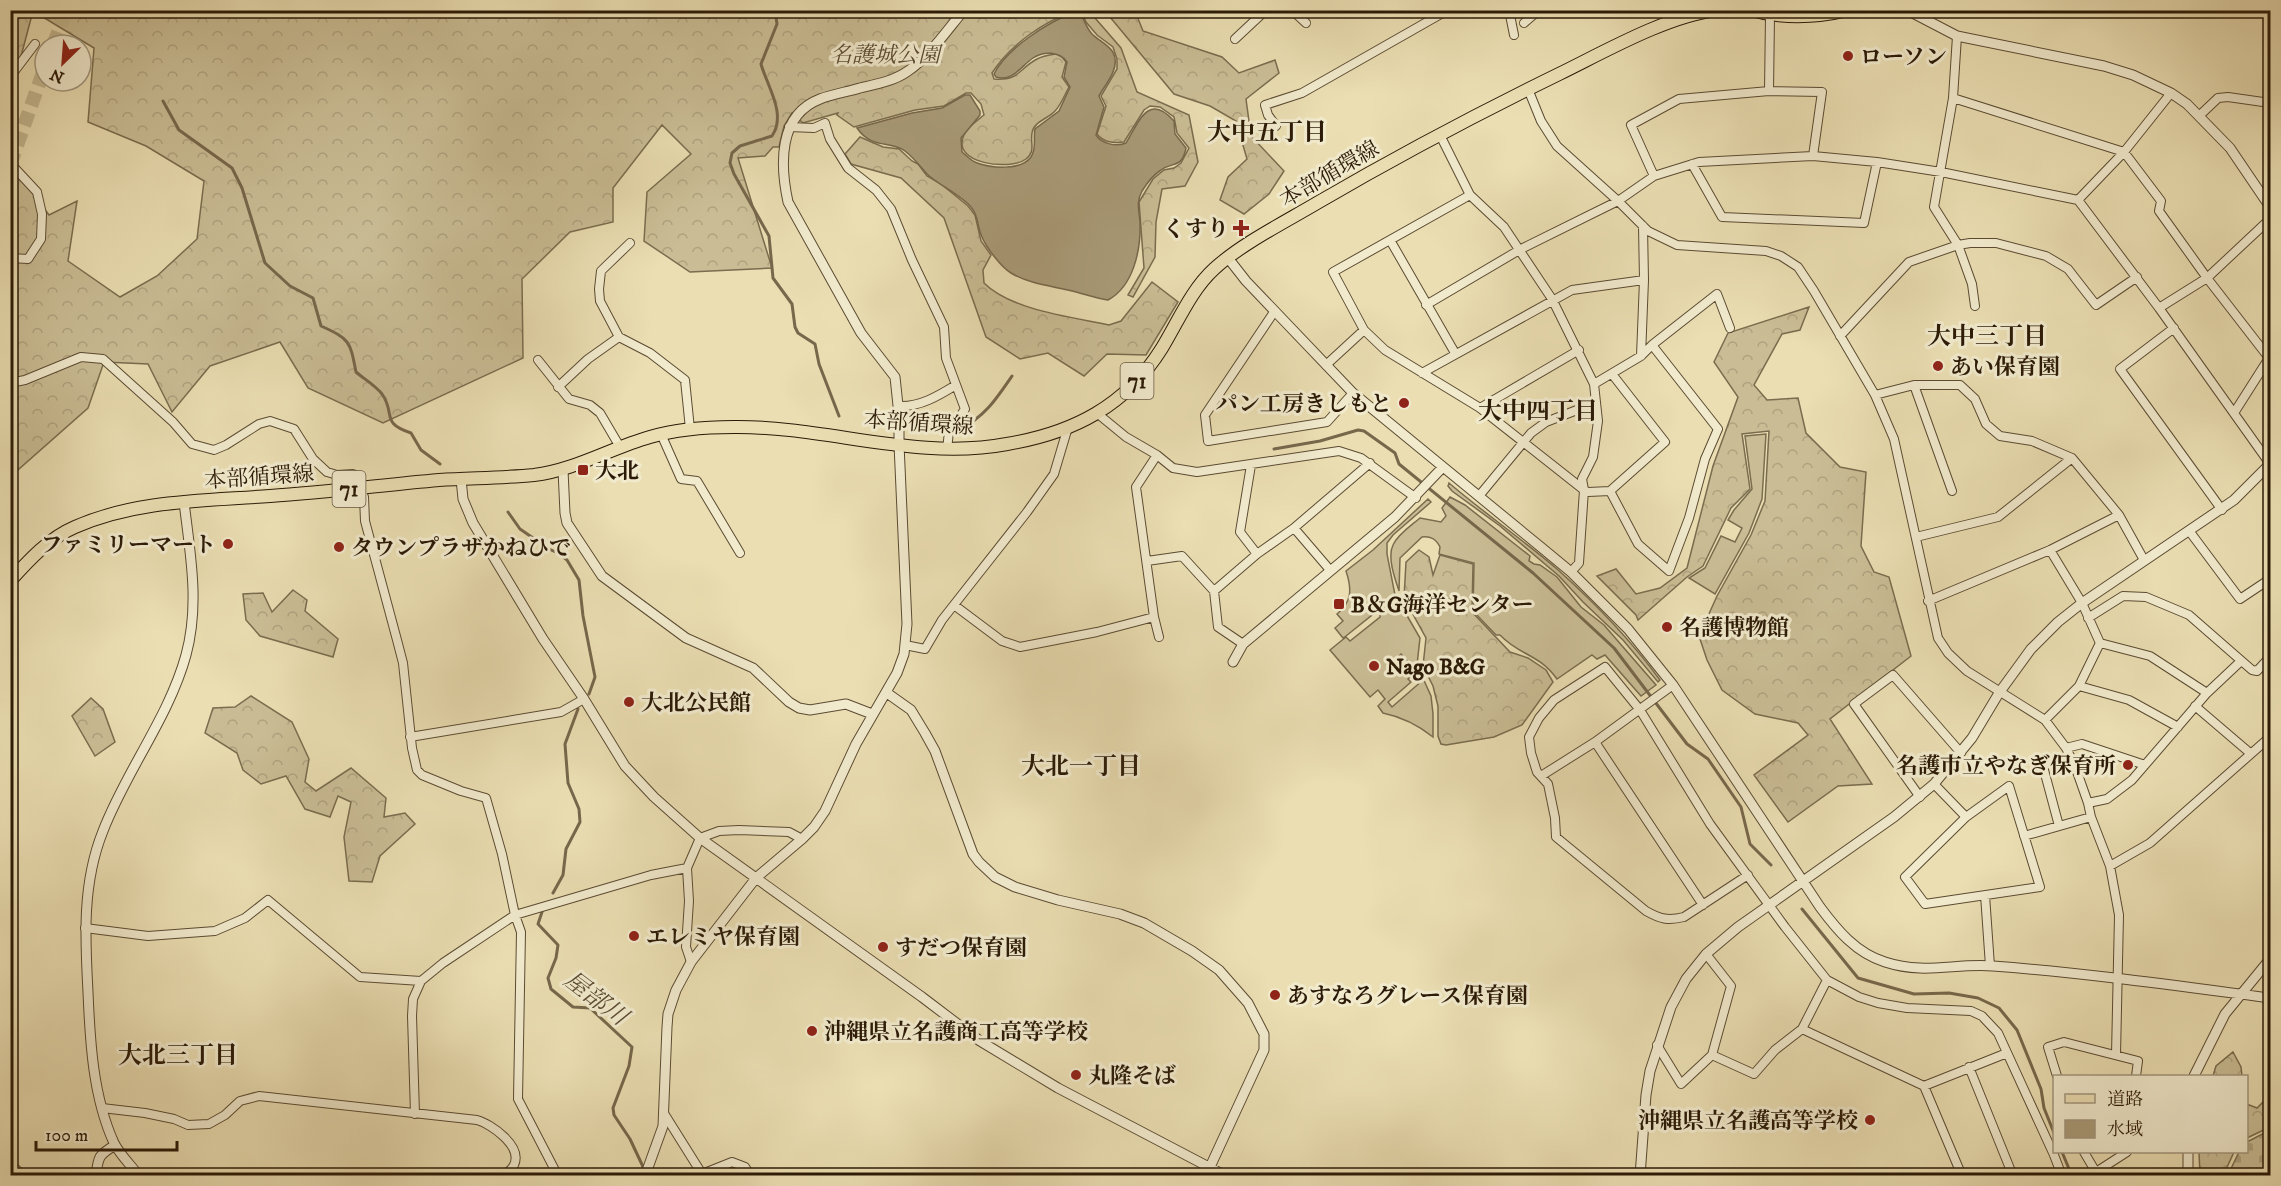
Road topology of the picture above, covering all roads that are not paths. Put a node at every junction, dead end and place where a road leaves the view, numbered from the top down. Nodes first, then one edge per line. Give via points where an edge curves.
1 (964, 10) edge
2 (1266, 10) edge
3 (1292, 10) edge
4 (1448, 10) edge
5 (1509, 10) edge
6 (1539, 10) edge
7 (1716, 10) edge
8 (1751, 10) edge
9 (1848, 10) edge
10 (1907, 10) edge
11 (1922, 10) edge
12 (1679, 14) edge
13 (1770, 15) junction
14 (1306, 23) dead end
15 (1524, 23) dead end
16 (1931, 24) junction
17 (1514, 35) dead end
18 (1957, 36) junction
19 (1235, 39) dead end
20 (33, 45) edge
21 (10, 77) edge
22 (1528, 90) junction
23 (1769, 91) junction
24 (2171, 93) junction
25 (1953, 98) junction
26 (2271, 103) edge
27 (2199, 116) junction
28 (1276, 126) dead end
29 (789, 127) junction
30 (1440, 135) junction
31 (2124, 152) junction
32 (1813, 156) junction
33 (1877, 162) junction
34 (10, 164) edge
35 (1692, 164) junction
36 (1941, 172) junction
37 (1654, 176) junction
38 (1470, 195) junction
39 (2078, 200) junction
40 (1618, 201) junction
41 (2271, 207) edge
42 (2271, 219) edge
43 (1643, 226) junction
44 (1390, 240) junction
45 (630, 243) dead end
46 (1958, 245) junction
47 (1521, 249) junction
48 (10, 258) edge
49 (1228, 258) junction
50 (2137, 278) junction
51 (2207, 278) junction
52 (1644, 280) junction
53 (1552, 299) junction
54 (1426, 305) junction
55 (1975, 306) dead end
56 (2159, 308) junction
57 (1274, 312) junction
58 (1730, 328) dead end
59 (2174, 328) junction
60 (1364, 330) junction
61 (1840, 336) junction
62 (619, 337) junction
63 (1652, 345) junction
64 (1579, 350) junction
65 (1455, 353) junction
66 (1641, 356) junction
67 (2270, 359) edge
68 (538, 360) dead end
69 (1326, 365) junction
70 (1422, 373) junction
71 (1611, 374) junction
72 (10, 383) edge
73 (1594, 384) junction
74 (956, 385) junction
75 (1914, 385) junction
76 (558, 387) junction
77 (1353, 393) junction
78 (1875, 395) junction
79 (1595, 403) junction
80 (899, 406) junction
81 (1480, 408) junction
82 (2234, 413) junction
83 (1098, 414) junction
84 (1068, 427) junction
85 (690, 429) junction
86 (661, 434) junction
87 (1525, 442) junction
88 (899, 444) junction
89 (620, 447) junction
90 (947, 449) junction
91 (1157, 455) junction
92 (2073, 458) junction
93 (1370, 463) junction
94 (2270, 464) edge
95 (1251, 465) junction
96 (563, 470) junction
97 (1439, 472) junction
98 (461, 479) junction
99 (360, 488) junction
100 (1584, 490) junction
101 (1610, 491) junction
102 (1952, 491) dead end
103 (1418, 495) junction
104 (1479, 496) junction
105 (184, 502) junction
106 (2222, 510) junction
107 (2119, 514) junction
108 (1294, 528) junction
109 (2190, 532) junction
110 (1916, 537) junction
111 (2050, 550) junction
112 (740, 553) dead end
113 (1257, 554) junction
114 (2144, 560) junction
115 (1147, 561) junction
116 (1330, 570) junction
117 (1570, 572) junction
118 (2271, 579) edge
119 (10, 581) edge
120 (1214, 591) junction
121 (1928, 601) junction
122 (2082, 603) junction
123 (954, 604) junction
124 (1154, 617) junction
125 (2088, 618) junction
126 (1159, 637) dead end
127 (2100, 643) junction
128 (1242, 644) junction
129 (905, 645) junction
130 (2271, 657) edge
131 (2241, 661) junction
132 (1233, 662) dead end
133 (1673, 685) junction
134 (2079, 686) junction
135 (887, 693) junction
136 (1999, 693) junction
137 (2207, 693) junction
138 (584, 699) junction
139 (2195, 706) junction
140 (1640, 710) junction
141 (872, 714) junction
142 (2045, 720) junction
143 (2178, 727) junction
144 (410, 737) junction
145 (2271, 737) edge
146 (1595, 742) junction
147 (2066, 747) junction
148 (1961, 753) junction
149 (2250, 753) junction
150 (2145, 765) junction
151 (2044, 770) dead end
152 (1541, 776) junction
153 (1934, 784) junction
154 (1920, 797) junction
155 (2088, 803) junction
156 (1966, 817) junction
157 (2091, 817) junction
158 (2059, 826) junction
159 (2024, 836) junction
160 (700, 838) junction
161 (801, 839) junction
162 (2110, 866) junction
163 (687, 868) junction
164 (1748, 875) junction
165 (756, 878) junction
166 (1803, 880) junction
167 (1985, 895) junction
168 (1770, 904) junction
169 (1703, 905) junction
170 (515, 915) junction
171 (85, 928) junction
172 (1706, 954) junction
173 (2271, 959) edge
174 (691, 962) junction
175 (1990, 966) junction
176 (2117, 978) junction
177 (1827, 980) junction
178 (421, 981) junction
179 (2241, 994) junction
180 (2271, 998) edge
181 (1802, 1029) junction
182 (1657, 1045) junction
183 (2007, 1053) junction
184 (1712, 1054) junction
185 (2116, 1055) junction
186 (1969, 1067) junction
187 (2056, 1075) edge
188 (2136, 1075) edge
189 (2195, 1075) edge
190 (1924, 1086) junction
191 (102, 1108) junction
192 (415, 1114) junction
193 (665, 1115) junction
194 (116, 1145) junction
195 (2053, 1153) edge
196 (2053, 1153) edge
197 (2085, 1153) edge
198 (2126, 1153) edge
199 (2188, 1153) edge
200 (10, 1163) edge
201 (1208, 1171) edge
202 (2097, 1174) edge
203 (23, 1176) edge
204 (96, 1176) edge
205 (139, 1176) edge
206 (504, 1176) edge
207 (558, 1176) edge
208 (645, 1176) edge
209 (751, 1176) edge
210 (1226, 1176) edge
211 (1640, 1176) edge
212 (1962, 1176) edge
213 (2013, 1176) edge
214 (2062, 1176) edge
215 (2188, 1176) edge

1 - 29 street via 909,70 891,80 819,99 795,117
2 - 19 street
3 - 14 street
4 - 28 street via 1302,93 1265,105
5 - 17 street
6 - 15 street
7 - 12 main road, 本部循環線 / 71
8 - 13 main road
9 - 13 main road via 1803,17
10 - 16 street
11 - 16 street
12 - 22 main road, 本部循環線 / 71
13 - 23 street
16 - 18 street
18 - 24 street via 2104,66
18 - 25 street
20 - 21 street
22 - 30 main road, 本部循環線 / 71
22 - 40 street via 1557,146
23 - 32 street via 1822,93
23 - 37 street via 1678,99 1631,124
24 - 27 street
24 - 31 street
25 - 31 street
25 - 36 street
26 - 27 street via 2218,98
27 - 41 street via 2230,148
29 - 74 street via 814,128 825,123 848,168 891,208 944,327 945,358
29 - 80 street via 783,159 788,202 861,333 895,377
30 - 38 street
30 - 49 main road, 本部循環線 / 71
31 - 39 street
31 - 51 street via 2161,201 2159,211
32 - 33 street
32 - 35 street
33 - 35 street via 1864,223 1722,217
33 - 36 street
34 - 48 street via 37,192 42,214 41,239 28,259
35 - 37 street
36 - 39 street
36 - 46 street via 1934,207
37 - 40 street
38 - 44 street
38 - 47 street
39 - 50 street
40 - 43 street
40 - 47 street
42 - 51 street
43 - 52 street
43 - 61 street via 1677,245 1766,251 1781,256 1798,267
44 - 54 street
44 - 60 street via 1333,272
45 - 62 street via 601,271 600,301
46 - 50 street via 1996,243 2046,256 2068,269 2096,305
46 - 55 street via 1972,284
46 - 61 street via 1909,262
47 - 53 street
47 - 54 street
49 - 57 street
49 - 83 main road, 本部循環線 / 71 via 1202,282 1144,374
50 - 56 street
51 - 56 street
51 - 67 street
52 - 53 street via 1572,290
52 - 66 street
53 - 64 street
53 - 65 street
54 - 65 street
56 - 59 street
57 - 69 street
57 - 77 street via 1205,415 1208,441 1327,422
58 - 63 street via 1718,294
59 - 82 street
59 - 106 street via 2120,369
60 - 69 street
60 - 70 street via 1385,350
61 - 78 street
62 - 76 street
62 - 85 street via 650,353 685,380
63 - 66 street
63 - 101 street via 1718,429 1668,571 1638,544
64 - 73 street
64 - 81 street
65 - 70 street
66 - 71 street
67 - 82 street
68 - 76 street
69 - 77 street
70 - 81 street
71 - 73 street
71 - 101 street via 1665,442
72 - 99 street via 81,357 103,359 192,444 214,450 259,424 284,424 294,429 313,459 327,472 353,474
73 - 79 street
74 - 80 street via 931,399
74 - 90 street via 965,409 950,432
75 - 78 street
75 - 92 street via 1960,385 1975,399 1986,424 2000,436 2032,441
75 - 102 street
76 - 89 street via 569,399 590,405 600,413
77 - 97 street
78 - 110 street via 1894,439
79 - 87 street via 1546,422 1530,433
79 - 100 street via 1596,442 1582,479
80 - 88 street
81 - 87 street
82 - 94 street
83 - 84 main road, 本部循環線 / 71
83 - 91 street
84 - 90 main road, 本部循環線 / 71 via 1005,445
84 - 123 street via 1054,474
85 - 86 main road, 本部循環線 / 71
85 - 88 main road, 本部循環線 / 71 via 770,427
86 - 89 main road, 本部循環線 / 71
86 - 112 street via 681,479 698,481
87 - 100 street
87 - 104 street
88 - 90 main road, 本部循環線 / 71
88 - 129 street
89 - 96 main road, 本部循環線 / 71
91 - 95 street via 1173,468 1197,472
91 - 115 street via 1136,487
92 - 107 street
92 - 110 street via 1998,517
93 - 95 street via 1339,451
93 - 103 street
93 - 108 street
94 - 106 street
95 - 113 street via 1240,532
96 - 98 main road, 本部循環線 / 71
96 - 141 street via 567,523 602,576 686,638 753,668 799,708 846,704
97 - 103 street
97 - 104 street
98 - 99 main road, 本部循環線 / 71
98 - 138 street via 463,499 473,524
99 - 105 main road, 本部循環線 / 71
99 - 144 street via 402,663
100 - 101 street
100 - 117 street via 1579,563
103 - 116 street
104 - 117 street
105 - 119 main road, 本部循環線 / 71 via 125,510 70,528 45,545
105 - 171 street via 194,588 188,648 168,701 102,832 90,880
106 - 109 street
107 - 111 street
107 - 114 street
108 - 113 street
108 - 116 street
109 - 114 street
109 - 118 street via 2240,599
110 - 121 street
111 - 121 street
111 - 122 street
113 - 120 street
114 - 122 street
115 - 120 street via 1182,556
115 - 124 street
116 - 128 street
117 - 133 street via 1628,629
120 - 128 street via 1218,627
121 - 136 street via 1938,638 1948,653 1966,671
122 - 125 street
122 - 136 street via 2044,636
123 - 124 street via 1002,641 1020,647
123 - 129 street via 925,649
124 - 126 street
125 - 127 street
125 - 131 street via 2123,596 2146,597 2189,615
127 - 134 street
127 - 137 street via 2150,656
128 - 132 street
129 - 135 street via 902,662
130 - 131 street via 2257,671
131 - 137 street
133 - 140 street
133 - 166 street
134 - 142 street
134 - 143 street via 2129,700
135 - 141 street
135 - 201 street via 911,710 925,733 973,854 995,877 1015,887 1144,923 1219,970 1248,1003 1264,1034 1264,1050
136 - 142 street
136 - 148 street
137 - 139 street
138 - 144 street via 561,712
138 - 160 street via 625,766
139 - 143 street
139 - 149 street
140 - 146 street
140 - 152 street via 1605,667 1554,700 1528,737
140 - 164 street via 1710,824
141 - 161 street via 825,811
142 - 147 street
143 - 150 street
144 - 170 street via 417,770 422,776 486,798
145 - 149 street
146 - 152 street
146 - 169 street
147 - 150 street via 2082,744
147 - 155 street
148 - 153 street
148 - 154 street via 1893,675 1854,704
149 - 162 street via 2150,843
150 - 155 street via 2107,799
151 - 158 street
152 - 169 street via 1548,784 1556,837 1646,911 1660,919 1674,920
153 - 154 street
153 - 156 street
154 - 166 street
155 - 157 street
156 - 159 street via 2009,786
156 - 167 street via 1905,877 1925,904
157 - 158 street
157 - 162 street
158 - 159 street
159 - 167 street via 2040,886
160 - 161 street via 718,831 739,830 789,832
160 - 163 street
160 - 165 street
161 - 165 street
162 - 176 street via 2119,915
163 - 170 street
163 - 174 street via 686,947
164 - 168 street
164 - 169 street
165 - 174 street
165 - 201 street via 980,1041
166 - 168 street
166 - 175 street via 1836,928 1852,944 1882,962 1915,970
167 - 175 street
168 - 172 street
168 - 177 street
170 - 178 street
170 - 207 street via 521,932 518,1099
171 - 178 street via 148,936 215,931 245,918 268,900 360,977
171 - 191 street via 95,1081
172 - 182 street via 1677,994
172 - 184 street via 1731,986
173 - 179 street
174 - 193 street via 668,1014
175 - 176 street
176 - 179 street
176 - 185 street
177 - 181 street
177 - 183 street via 1859,998 1878,1003 1971,1011 1991,1024
178 - 192 street via 413,999 412,1016
179 - 180 street
179 - 189 street via 2225,1014
181 - 184 street via 1775,1050 1754,1074
181 - 190 street
182 - 184 street via 1681,1084
182 - 211 street via 1646,1095
183 - 186 street
183 - 196 street
185 - 187 street via 2064,1042 2048,1047
185 - 188 street via 2138,1061
186 - 190 street
186 - 213 street
190 - 212 street
191 - 192 street via 145,1113 188,1125 209,1124 240,1101 259,1096
191 - 194 street
192 - 206 street via 477,1120 493,1127 516,1157
193 - 208 street
193 - 209 street via 702,1174 732,1162 745,1167
194 - 204 street via 101,1154
194 - 205 street
195 - 214 street
197 - 202 street
198 - 202 street
199 - 215 street
200 - 203 street
201 - 210 street

